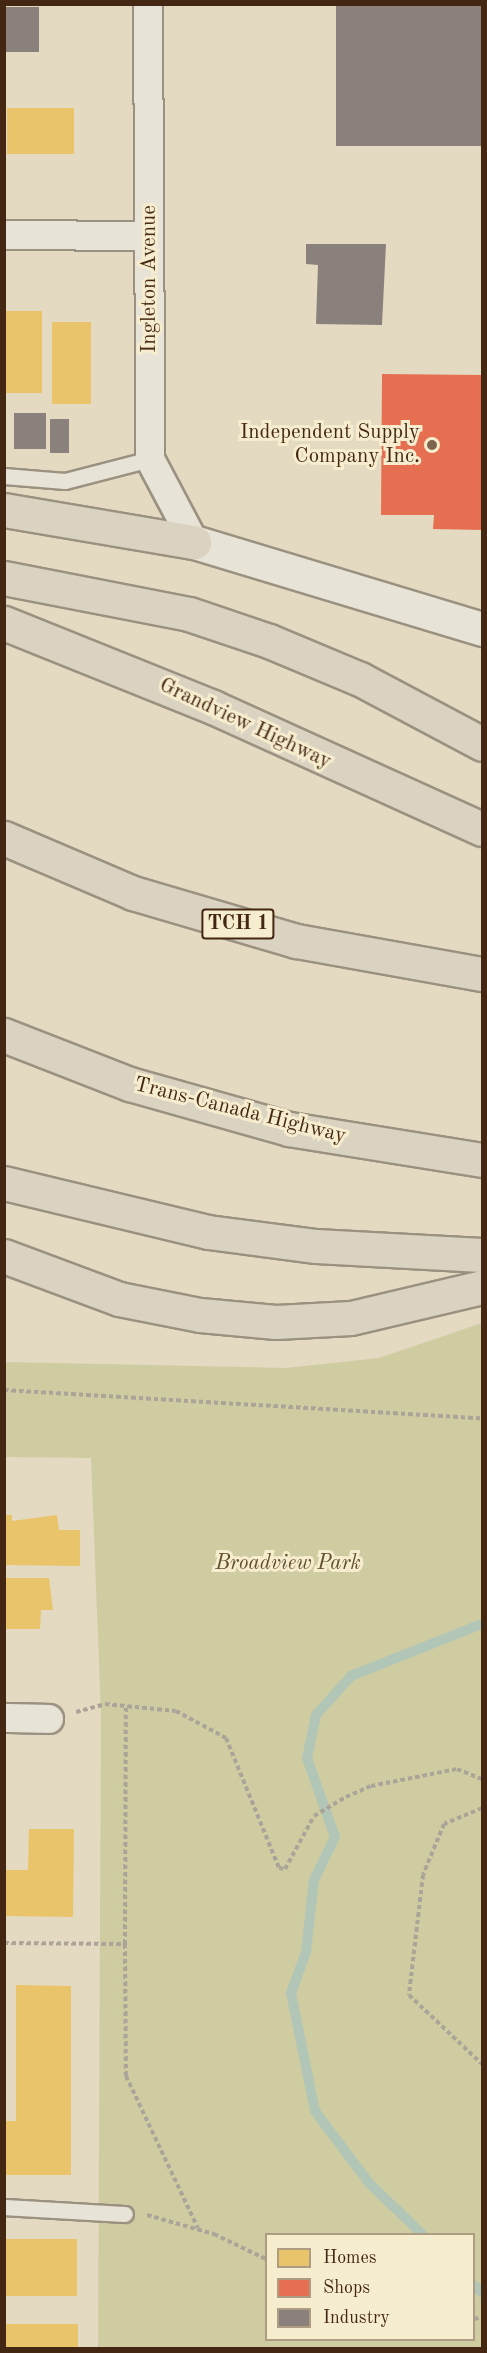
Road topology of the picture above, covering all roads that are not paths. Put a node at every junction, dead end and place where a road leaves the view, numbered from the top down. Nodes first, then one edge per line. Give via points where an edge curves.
1 (148, 4) edge
2 (4, 235) edge
3 (149, 236) junction
4 (150, 459) junction
5 (4, 476) edge
6 (4, 510) edge
7 (194, 542) junction
8 (4, 578) edge
9 (4, 623) edge
10 (483, 629) edge
11 (483, 744) edge
12 (483, 830) edge
13 (4, 838) edge
14 (483, 974) edge
15 (4, 1035) edge
16 (483, 1160) edge
17 (4, 1183) edge
18 (483, 1255) edge
19 (4, 1256) edge
20 (483, 1287) edge
21 (4, 1718) edge
22 (49, 1719) road end
23 (4, 2207) edge
24 (125, 2214) road end

1 - 3 street, Ingleton Avenue
2 - 3 street
3 - 4 street, Ingleton Avenue
4 - 5 lane via 65,481
4 - 7 street, Ingleton Avenue
6 - 7 main road
7 - 10 main road
8 - 11 main road via 166,609 269,641 360,678
9 - 12 main road, Grandview Highway via 88,653
13 - 14 main road, TCH 1 via 133,893 296,940
15 - 16 main road, Trans-Canada Highway via 129,1084 289,1128
17 - 18 main road via 208,1232 316,1246
19 - 20 main road via 119,1299 200,1315 276,1322 351,1318
21 - 22 street
23 - 24 lane

